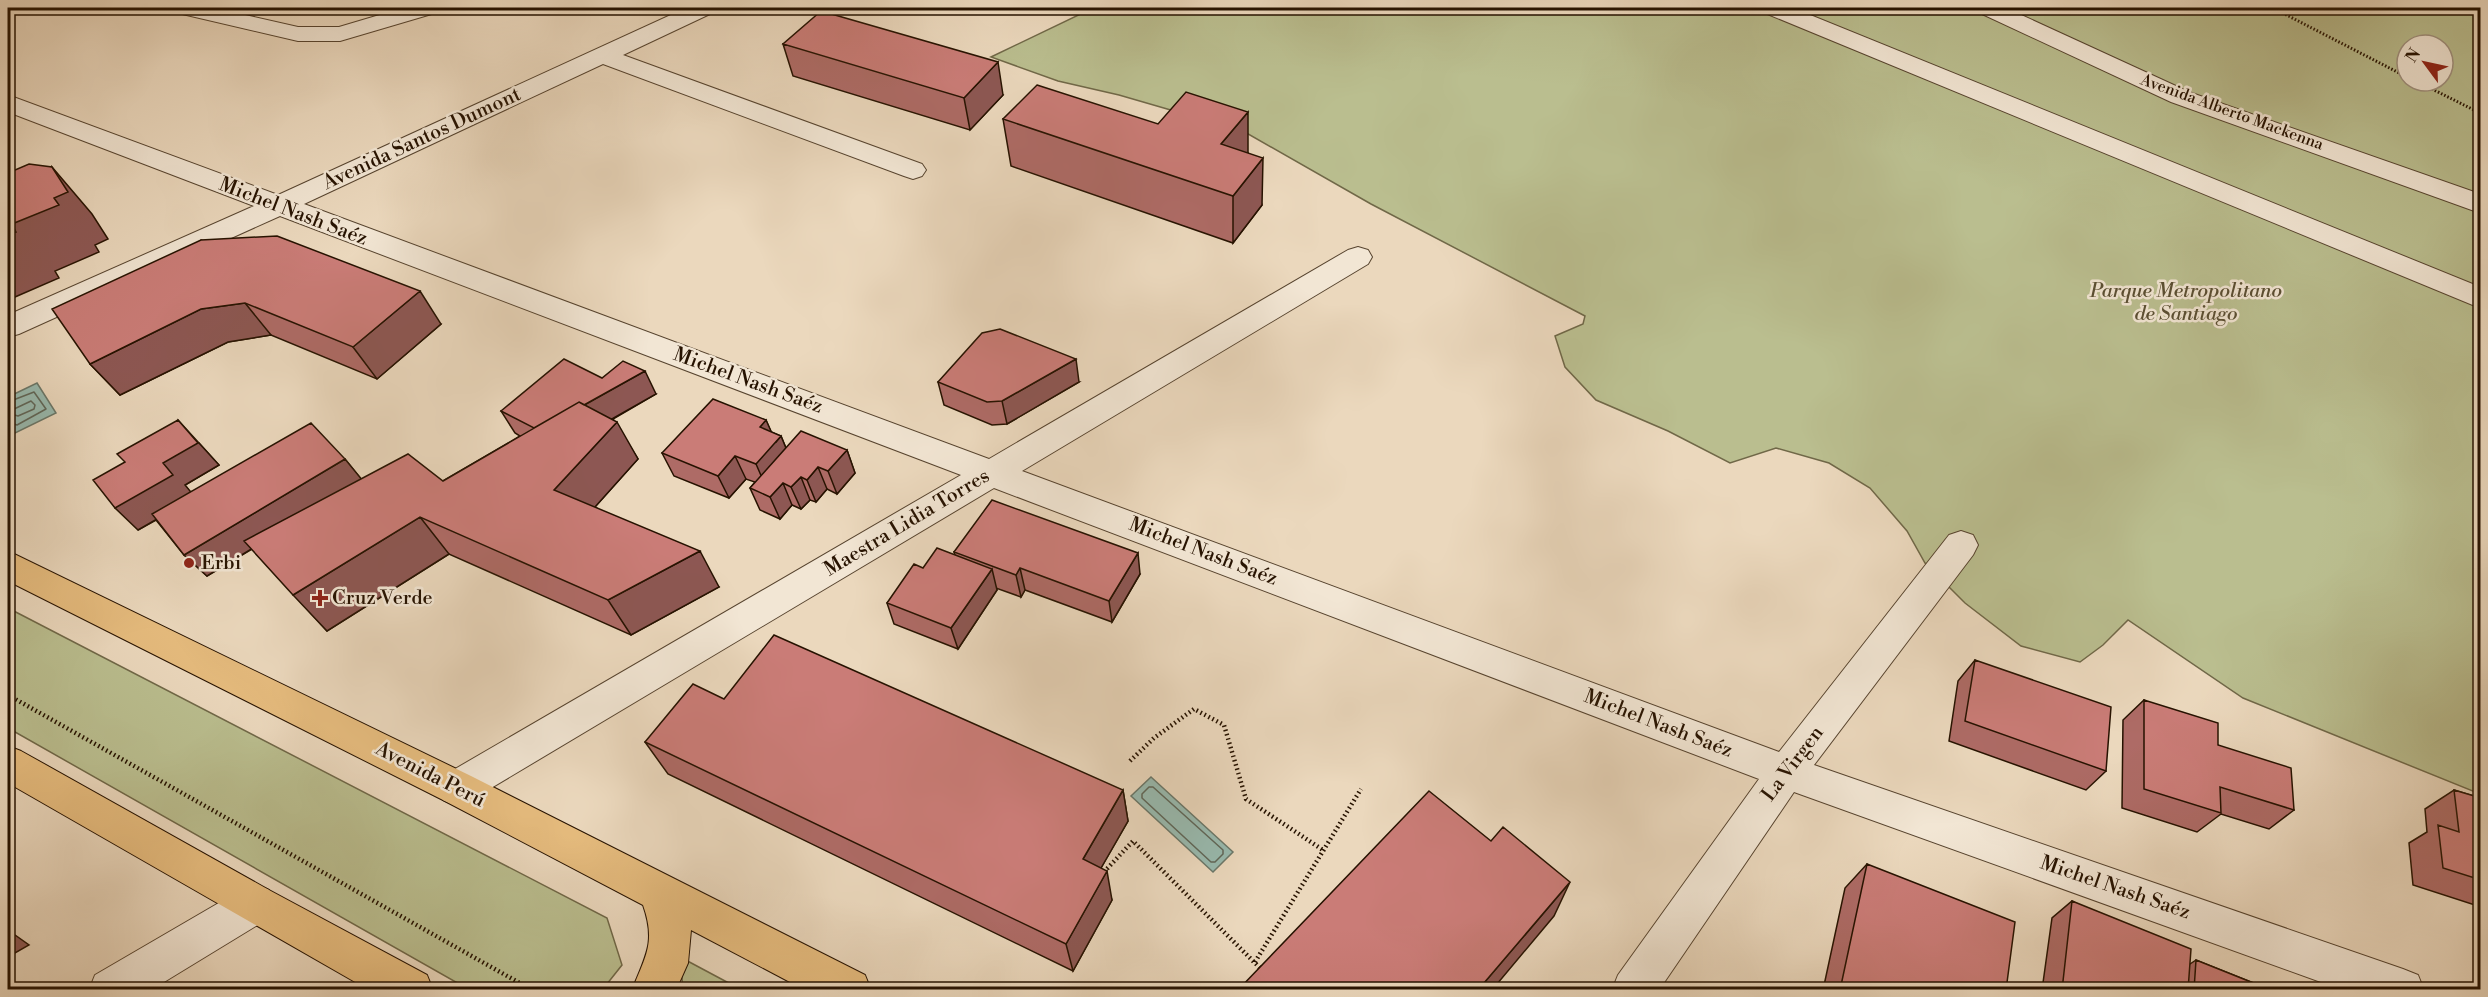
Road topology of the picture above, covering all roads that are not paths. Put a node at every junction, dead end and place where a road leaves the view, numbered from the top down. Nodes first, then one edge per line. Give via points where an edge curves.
1 (186, 8) edge
2 (427, 8) edge
3 (1773, 8) edge
4 (1988, 8) edge
5 (692, 9) edge
6 (601, 56) junction
7 (8, 103) edge
8 (913, 170) dead end
9 (2481, 204) edge
10 (277, 206) junction
11 (1358, 257) dead end
12 (2481, 298) edge
13 (8, 327) edge
14 (993, 472) junction
15 (1961, 545) dead end
16 (8, 565) edge
17 (8, 763) edge
18 (1785, 772) junction
19 (457, 788) junction
20 (659, 892) junction
21 (255, 904) junction
22 (110, 990) edge
23 (412, 990) edge
24 (653, 990) edge
25 (850, 990) edge
26 (1633, 990) edge
27 (2403, 990) edge

1 - 2 street via 298,34 340,34
3 - 12 street
4 - 9 street, Avenida Alberto Mackenna via 2180,97
5 - 6 street, Avenida Santos Dumont
6 - 8 street
6 - 10 street, Avenida Santos Dumont
7 - 10 street, Michel Nash Saéz
10 - 13 street, Avenida Santos Dumont
10 - 14 street, Michel Nash Saéz
11 - 14 street, Maestra Lidia Torres
14 - 18 street, Michel Nash Saéz
14 - 19 street, Maestra Lidia Torres
15 - 18 street, La Virgen
16 - 19 main road, Avenida Perú
17 - 21 main road
18 - 26 street, La Virgen
18 - 27 street, Michel Nash Saéz
19 - 20 main road, Avenida Perú
20 - 24 main road via 671,926 667,963
20 - 25 main road, Avenida Perú
21 - 22 street
21 - 23 main road

